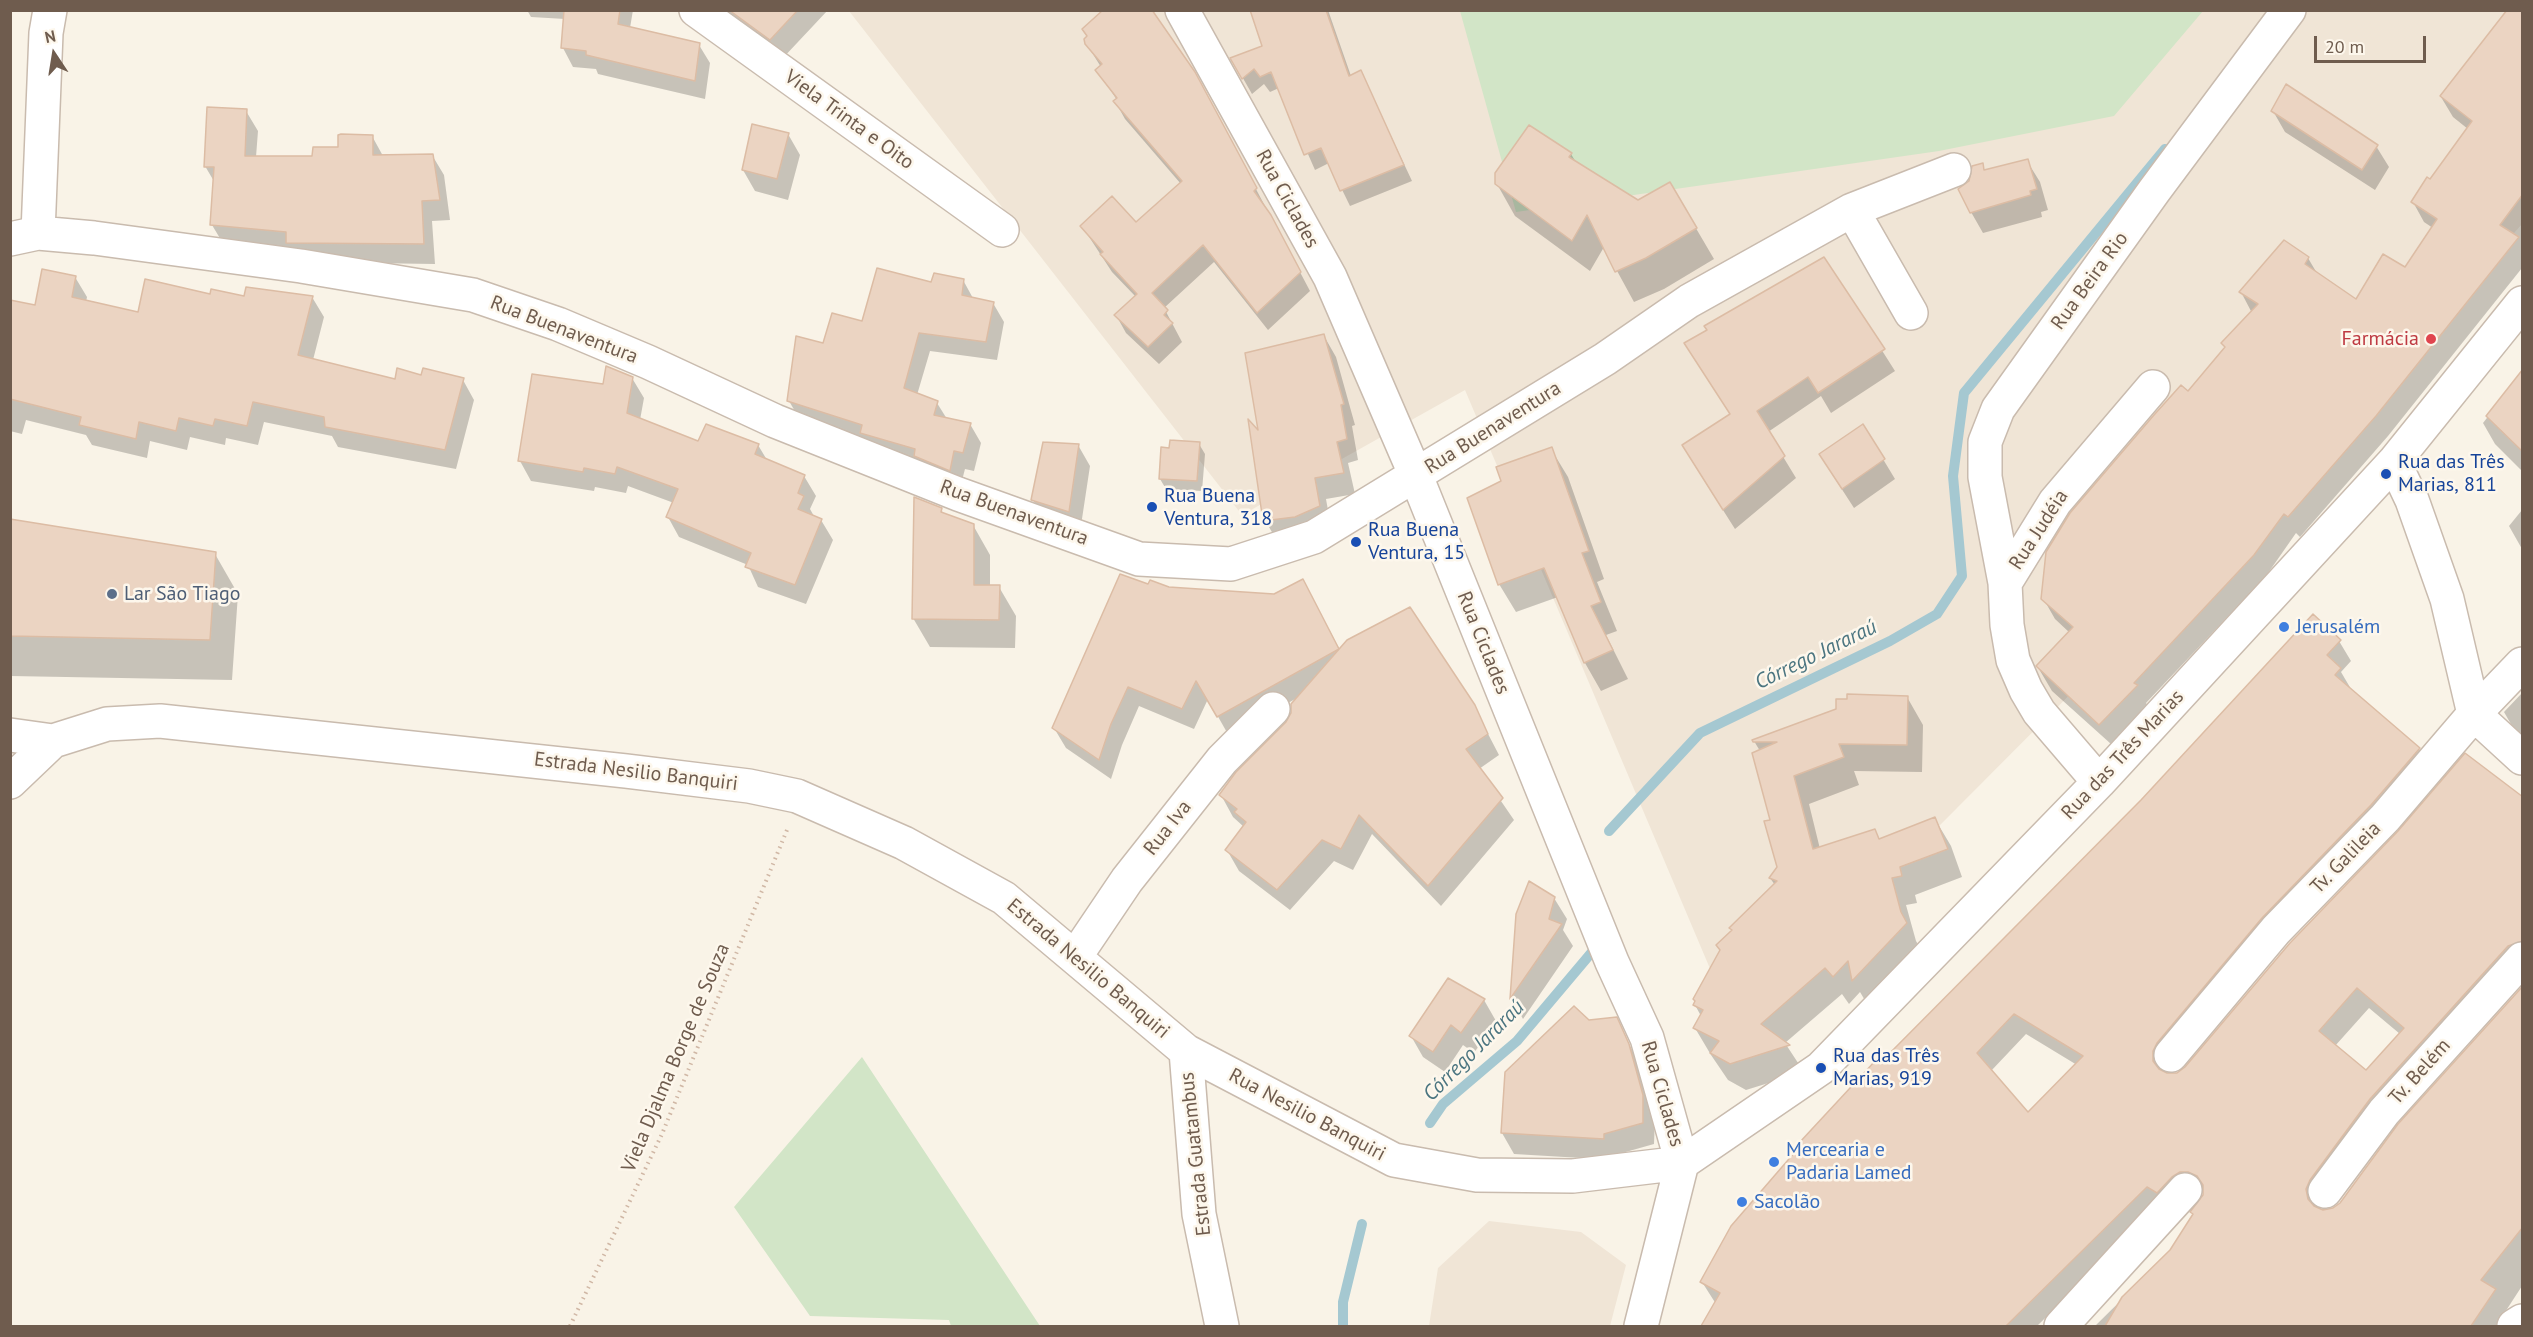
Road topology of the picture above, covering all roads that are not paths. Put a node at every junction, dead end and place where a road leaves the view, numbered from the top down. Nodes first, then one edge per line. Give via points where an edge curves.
1 (50, 10) edge
2 (696, 10) edge
3 (1182, 10) edge
4 (2289, 10) edge
5 (1954, 170) dead end
6 (1852, 210) junction
7 (1002, 230) dead end
8 (24, 236) edge
9 (2523, 303) edge
10 (1911, 314) dead end
11 (2153, 387) dead end
12 (2394, 462) junction
13 (1416, 476) junction
14 (2005, 583) junction
15 (2523, 664) edge
16 (1273, 709) dead end
17 (2474, 714) junction
18 (10, 735) edge
19 (53, 741) junction
20 (2523, 758) edge
21 (10, 782) edge
22 (2099, 782) junction
23 (1075, 957) junction
24 (2523, 959) edge
25 (1186, 1051) junction
26 (2171, 1055) dead end
27 (1682, 1163) junction
28 (2185, 1190) dead end
29 (2325, 1191) dead end
30 (2523, 1321) edge
31 (1222, 1326) edge
32 (1641, 1326) edge
33 (2061, 1326) edge
34 (2514, 1326) edge

1 - 8 street
2 - 7 street, Viela Trinta e Oito
3 - 13 street, Rua Ciclades via 1330,277
4 - 14 street, Rua Beira Rio via 1998,409 1985,442 1985,477
5 - 6 street, Rua Buenaventura
6 - 10 street
6 - 13 street, Rua Buenaventura via 1689,301 1605,359
8 - 13 street, Rua Buenaventura via 301,266 473,295 558,324 775,421 958,494 1139,559 1231,564 1314,537
9 - 12 street, Rua das Três Marias
11 - 14 street, Rua Judéia via 2055,502
12 - 17 street via 2412,500 2447,599
12 - 22 street, Rua das Três Marias
13 - 27 street, Rua Ciclades via 1612,962 1647,1038
14 - 22 street, Rua Judéia via 2013,660 2026,690 2038,712
15 - 17 street, Tv. Galileia
16 - 23 street, Rua Iva via 1222,760 1127,880
17 - 20 street
17 - 26 street, Tv. Galileia via 2385,818 2276,930
18 - 19 street, Estrada Nesilio Banquiri
19 - 21 street
19 - 23 street, Estrada Nesilio Banquiri via 107,723 160,721 693,779 797,796 904,843 1004,898
22 - 27 street, Rua das Três Marias via 1821,1068
23 - 25 street, Estrada Nesilio Banquiri
24 - 29 street, Tv. Belém via 2384,1112
25 - 27 street, Rua Nesilio Banquiri via 1394,1160 1477,1175 1573,1176
25 - 31 street, Estrada Guatambus via 1199,1214
27 - 32 street
28 - 33 street
30 - 34 street

